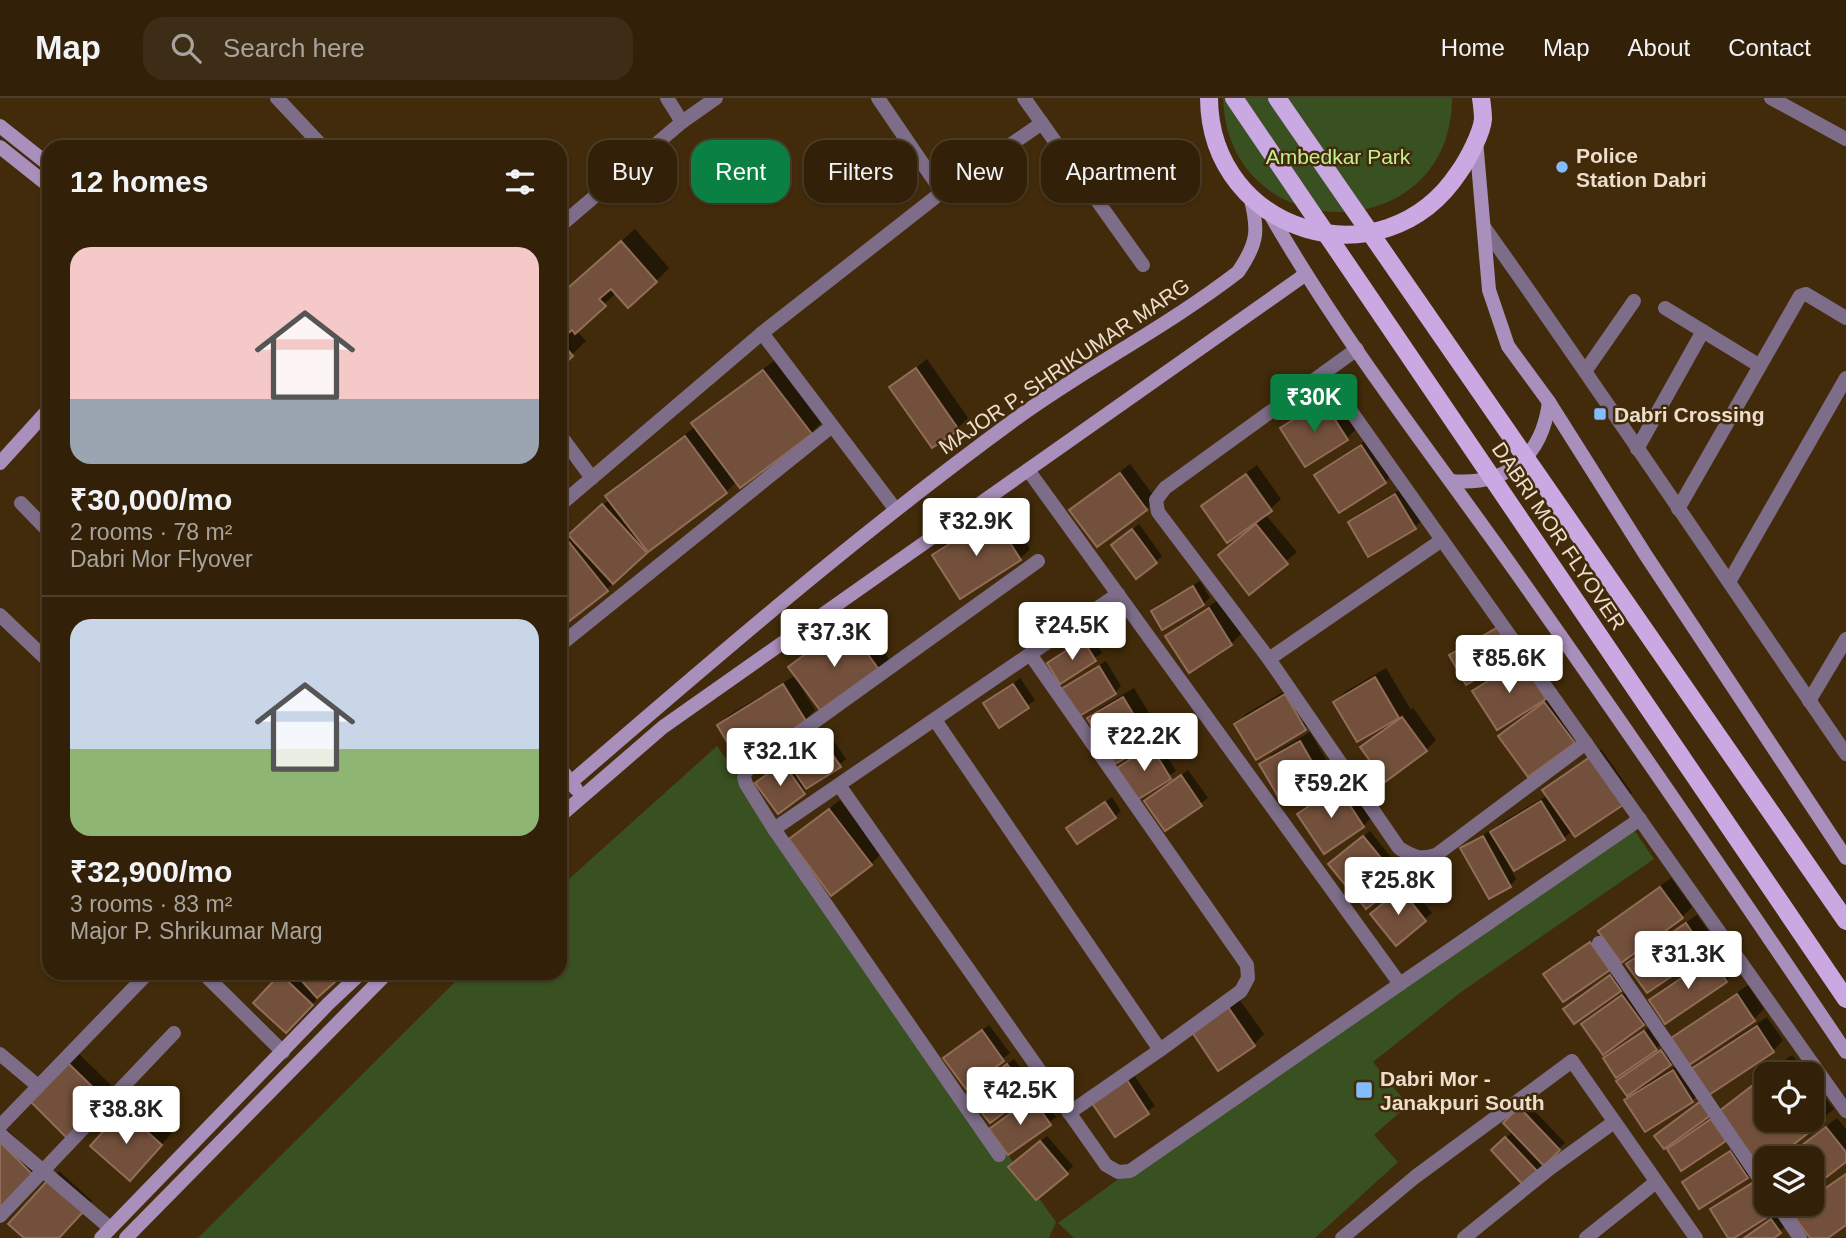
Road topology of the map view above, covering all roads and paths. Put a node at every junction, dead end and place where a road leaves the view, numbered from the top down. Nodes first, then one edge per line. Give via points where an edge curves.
1 (277, 98) edge
2 (667, 98) edge
3 (716, 98) edge
4 (878, 98) edge
5 (1024, 98) edge
6 (1198, 98) edge
7 (1234, 98) edge
8 (1277, 98) edge
9 (1771, 98) edge
10 (1484, 100) edge
11 (1209, 106) edge
12 (682, 122) junction
13 (1042, 123) junction
14 (0, 126) edge
15 (1476, 139) junction
16 (1846, 139) edge
17 (316, 140) edge
18 (1017, 140) edge
19 (0, 147) edge
20 (42, 159) edge
21 (931, 176) edge
22 (42, 180) edge
23 (1250, 196) junction
24 (931, 201) edge
25 (1270, 214) junction
26 (567, 220) edge
27 (1484, 227) junction
28 (1143, 265) dead end
29 (1306, 274) junction
30 (1634, 301) dead end
31 (1665, 308) dead end
32 (1846, 317) edge
33 (1703, 331) junction
34 (762, 333) junction
35 (1357, 349) junction
36 (1760, 366) junction
37 (1586, 370) junction
38 (1324, 373) junction
39 (1846, 378) edge
40 (1549, 402) junction
41 (42, 417) edge
42 (832, 426) junction
43 (567, 444) edge
44 (1637, 449) junction
45 (0, 463) edge
46 (1028, 470) junction
47 (592, 478) junction
48 (1451, 481) junction
49 (567, 499) edge
50 (21, 503) dead end
51 (1678, 509) junction
52 (896, 510) junction
53 (42, 525) edge
54 (1442, 540) junction
55 (1038, 561) dead end
56 (1729, 582) junction
57 (1118, 594) junction
58 (0, 615) edge
59 (567, 639) edge
60 (1846, 639) edge
61 (42, 653) edge
62 (1030, 654) junction
63 (1269, 659) junction
64 (1839, 665) edge
65 (1809, 701) junction
66 (935, 720) junction
67 (1586, 743) junction
68 (1846, 754) edge
69 (567, 785) edge
70 (839, 785) junction
71 (567, 789) edge
72 (583, 796) junction
73 (567, 810) edge
74 (1640, 819) junction
75 (774, 829) junction
76 (1842, 843) edge
77 (1846, 858) edge
78 (1846, 921) edge
79 (1599, 943) dead end
80 (141, 980) edge
81 (209, 980) edge
82 (354, 980) edge
83 (380, 980) edge
84 (1400, 984) junction
85 (1846, 999) edge
86 (174, 1033) dead end
87 (1160, 1050) junction
88 (283, 1052) junction
89 (1846, 1052) edge
90 (0, 1054) edge
91 (38, 1086) junction
92 (1846, 1111) edge
93 (1069, 1112) junction
94 (1614, 1122) junction
95 (0, 1126) edge
96 (0, 1134) edge
97 (999, 1155) dead end
98 (1754, 1170) edge
99 (43, 1172) junction
100 (1656, 1182) junction
101 (0, 1216) edge
102 (1785, 1216) edge
103 (106, 1233) edge
104 (126, 1238) edge
105 (1342, 1238) edge
106 (1464, 1238) edge
107 (1586, 1238) edge
108 (1696, 1238) edge
109 (1800, 1238) edge

1 - 17 street
2 - 12 street
3 - 12 street
4 - 21 street
5 - 13 street
6 - 11 street
7 - 85 main road, DABRI MOR FLYOVER, bridge
8 - 78 main road, DABRI MOR FLYOVER, bridge
9 - 16 street
10 - 15 main road
11 - 23 main road via 1222,158
12 - 26 street
13 - 18 street
13 - 28 street
14 - 20 street
15 - 25 main road via 1450,187 1430,206 1388,228 1352,236 1324,234
15 - 27 street
19 - 22 street
23 - 25 main road
23 - 52 street, MAJOR P. SHRIKUMAR MARG via 1256,218 1255,245 1238,272 1020,416
24 - 34 street
25 - 29 street
27 - 37 street
27 - 40 street via 1489,290 1508,346
29 - 35 street
29 - 46 street
30 - 37 street
31 - 33 street
32 - 36 street via 1803,294
33 - 36 street
33 - 44 street
34 - 42 street
34 - 47 street
35 - 38 street
35 - 48 street
36 - 51 street
37 - 44 street
38 - 54 street
38 - 63 street via 1165,488 1157,500 1158,512
39 - 56 street
40 - 48 street via 1541,436 1519,464 1487,480
40 - 76 street via 1645,554
41 - 45 street
42 - 52 street
42 - 59 street
43 - 47 street
44 - 51 street
46 - 57 street
46 - 72 street via 663,727
47 - 49 street
48 - 89 street via 1651,762
50 - 53 street
51 - 56 street
52 - 69 street, MAJOR P. SHRIKUMAR MARG
54 - 63 street
54 - 67 street
55 - 75 street via 746,771 746,784
56 - 65 street
57 - 62 street
57 - 84 street
58 - 61 street
60 - 64 street
62 - 66 street
62 - 87 street via 1247,965 1248,978 1241,991
63 - 67 street via 1399,848 1412,857 1436,855
64 - 65 street
65 - 68 street
66 - 70 street
66 - 87 street
67 - 74 street
70 - 75 street
70 - 93 street
71 - 72 street
72 - 73 street
74 - 84 street
74 - 92 street
75 - 97 street
76 - 77 street
79 - 98 street
80 - 91 street
81 - 88 street
82 - 88 street
83 - 104 street
84 - 93 street via 1130,1171 1118,1172 1106,1165
86 - 99 street
87 - 93 street
88 - 103 street
90 - 91 street
91 - 95 street
94 - 100 street
94 - 105 street via 1572,1061 1415,1177
94 - 106 street
96 - 99 street
99 - 101 street
99 - 103 street
100 - 107 street
100 - 108 street
102 - 109 street

